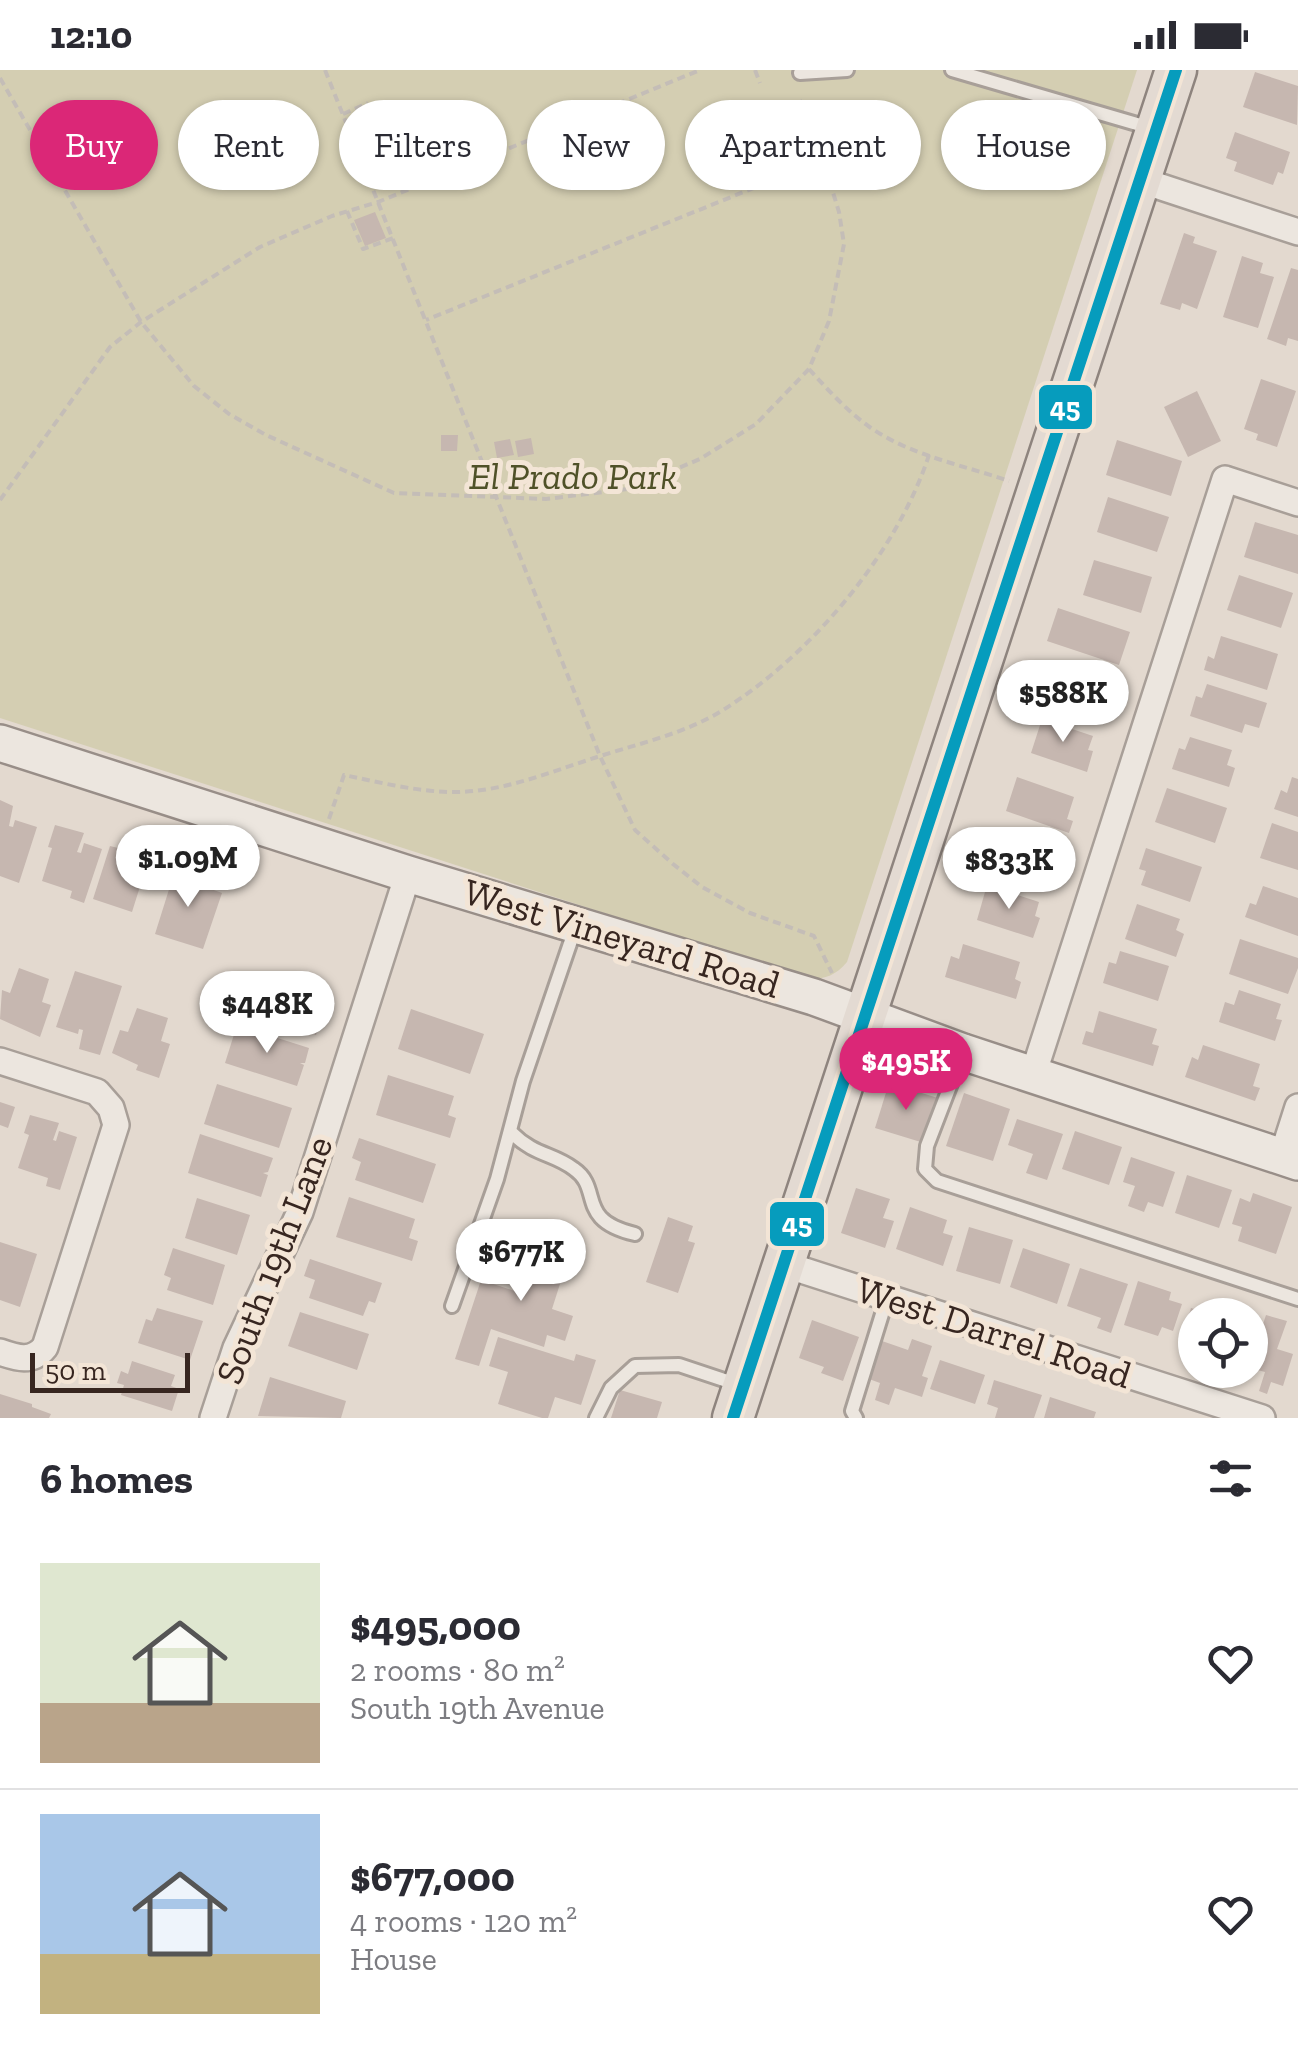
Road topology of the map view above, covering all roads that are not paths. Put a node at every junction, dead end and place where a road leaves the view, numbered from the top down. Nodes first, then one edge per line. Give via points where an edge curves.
1 (846, 70) edge
2 (952, 70) edge
3 (1176, 70) edge
4 (800, 73) dead end
5 (1156, 130) junction
6 (1140, 180) junction
7 (1298, 232) edge
8 (1298, 503) edge
9 (0, 744) edge
10 (408, 874) junction
11 (577, 925) junction
12 (866, 1014) junction
13 (963, 1052) junction
14 (0, 1060) edge
15 (1033, 1075) junction
16 (1298, 1107) edge
17 (512, 1132) junction
18 (1290, 1159) edge
19 (635, 1234) dead end
20 (783, 1264) junction
21 (887, 1298) junction
22 (1298, 1299) edge
23 (452, 1306) dead end
24 (0, 1352) edge
25 (738, 1402) edge
26 (214, 1418) edge
27 (596, 1418) edge
28 (856, 1418) edge
29 (1262, 1418) edge

1 - 4 lane
2 - 5 lane
3 - 5 main road
5 - 6 main road
6 - 7 street
6 - 12 main road
8 - 15 street via 1225,479
9 - 10 street, West Vineyard Road
10 - 11 street, West Vineyard Road
10 - 26 street, South 19th Lane via 300,1212 236,1348
11 - 12 street, West Vineyard Road
11 - 17 lane via 523,1080
12 - 13 street, West Vineyard Road
12 - 20 main road
13 - 15 street, West Vineyard Road
13 - 22 lane via 927,1146 925,1169 938,1181
14 - 24 street via 97,1092 116,1125 48,1336 38,1354
15 - 18 street, West Vineyard Road
16 - 18 street
17 - 19 lane via 524,1145 576,1169 597,1216
17 - 23 lane
20 - 21 street, West Darrel Road
20 - 25 main road
21 - 28 lane via 852,1411
21 - 29 street, West Darrel Road
25 - 27 lane via 679,1365 635,1366 611,1388

